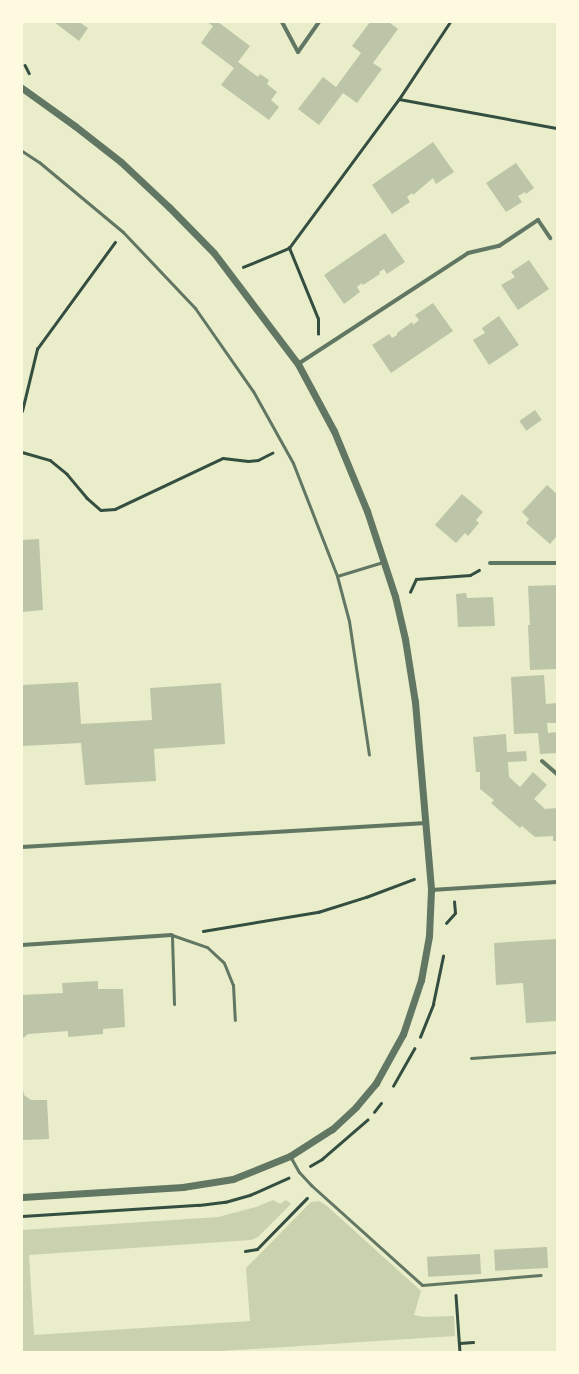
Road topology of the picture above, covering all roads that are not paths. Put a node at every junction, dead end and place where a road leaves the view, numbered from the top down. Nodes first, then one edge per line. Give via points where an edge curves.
1 (282, 22) edge
2 (319, 22) edge
3 (22, 88) edge
4 (22, 151) edge
5 (550, 238) dead end
6 (298, 364) junction
7 (384, 562) junction
8 (557, 563) edge
9 (490, 564) road end
10 (337, 576) junction
11 (369, 756) dead end
12 (542, 761) dead end
13 (557, 774) edge
14 (426, 823) junction
15 (22, 847) edge
16 (557, 882) edge
17 (431, 890) junction
18 (172, 935) junction
19 (22, 946) edge
20 (174, 1004) dead end
21 (235, 1020) dead end
22 (557, 1052) edge
23 (471, 1058) dead end
24 (290, 1156) junction
25 (22, 1197) edge
26 (541, 1275) dead end

1 - 2 street via 298,52
3 - 6 street via 121,162 169,207 229,272
4 - 10 lane via 39,162 123,232 195,308 253,391 284,446
5 - 6 street via 538,220 500,246 468,253
6 - 7 street via 334,431 352,472
7 - 10 lane
7 - 14 street via 405,639 415,702
8 - 9 street
10 - 11 lane via 349,621
12 - 13 street
14 - 15 street
14 - 17 street
16 - 17 street
17 - 24 street via 429,936 421,980 403,1034 391,1058 376,1083 356,1107 332,1129
18 - 19 street
18 - 20 lane
18 - 21 lane via 207,947 224,963 233,985
22 - 23 lane
24 - 25 street via 233,1179 183,1187
24 - 26 lane via 299,1172 316,1189 422,1285

